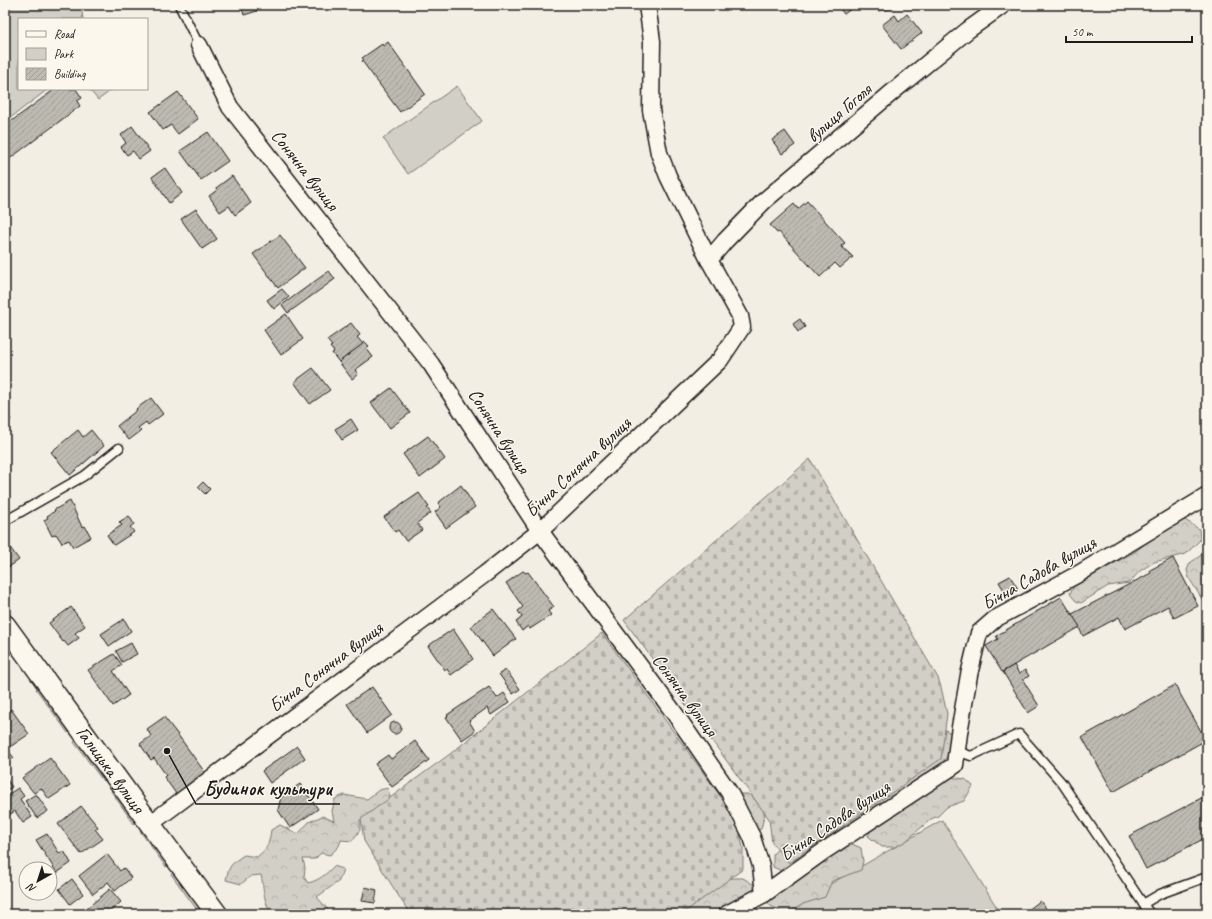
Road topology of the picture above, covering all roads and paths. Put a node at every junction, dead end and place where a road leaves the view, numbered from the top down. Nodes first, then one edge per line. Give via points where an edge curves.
1 (179, 5) edge
2 (647, 5) edge
3 (1003, 5) edge
4 (199, 45) joint
5 (709, 260) junction
6 (119, 448) dead end
7 (1207, 496) edge
8 (5, 522) edge
9 (540, 531) junction
10 (5, 625) edge
11 (957, 751) junction
12 (150, 824) junction
13 (1207, 877) edge
14 (764, 894) junction
15 (1143, 904) junction
16 (217, 914) edge
17 (727, 914) edge
18 (1150, 914) edge

1 - 4 lane
2 - 5 street, Бічна Сонячна вулиця via 652,41 651,110 659,153
3 - 5 street, вулиця Гоголя via 896,89 764,201
4 - 9 street, Сонячна вулиця via 230,107 431,364
5 - 9 street, Бічна Сонячна вулиця via 740,316 742,327 720,360
6 - 8 lane via 84,476
7 - 11 street, Бічна Садова вулиця via 1080,573 995,619 979,633
9 - 12 street, Бічна Сонячна вулиця
9 - 14 street, Сонячна вулиця via 675,714 729,792 752,838 761,866
10 - 12 street, Галицька вулиця
11 - 14 street, Бічна Садова вулиця via 955,765 824,851
11 - 15 lane via 971,756 1019,734 1062,783
12 - 16 street, Галицька вулиця
13 - 15 lane via 1160,894
14 - 17 street, Бічна Садова вулиця
15 - 18 lane

